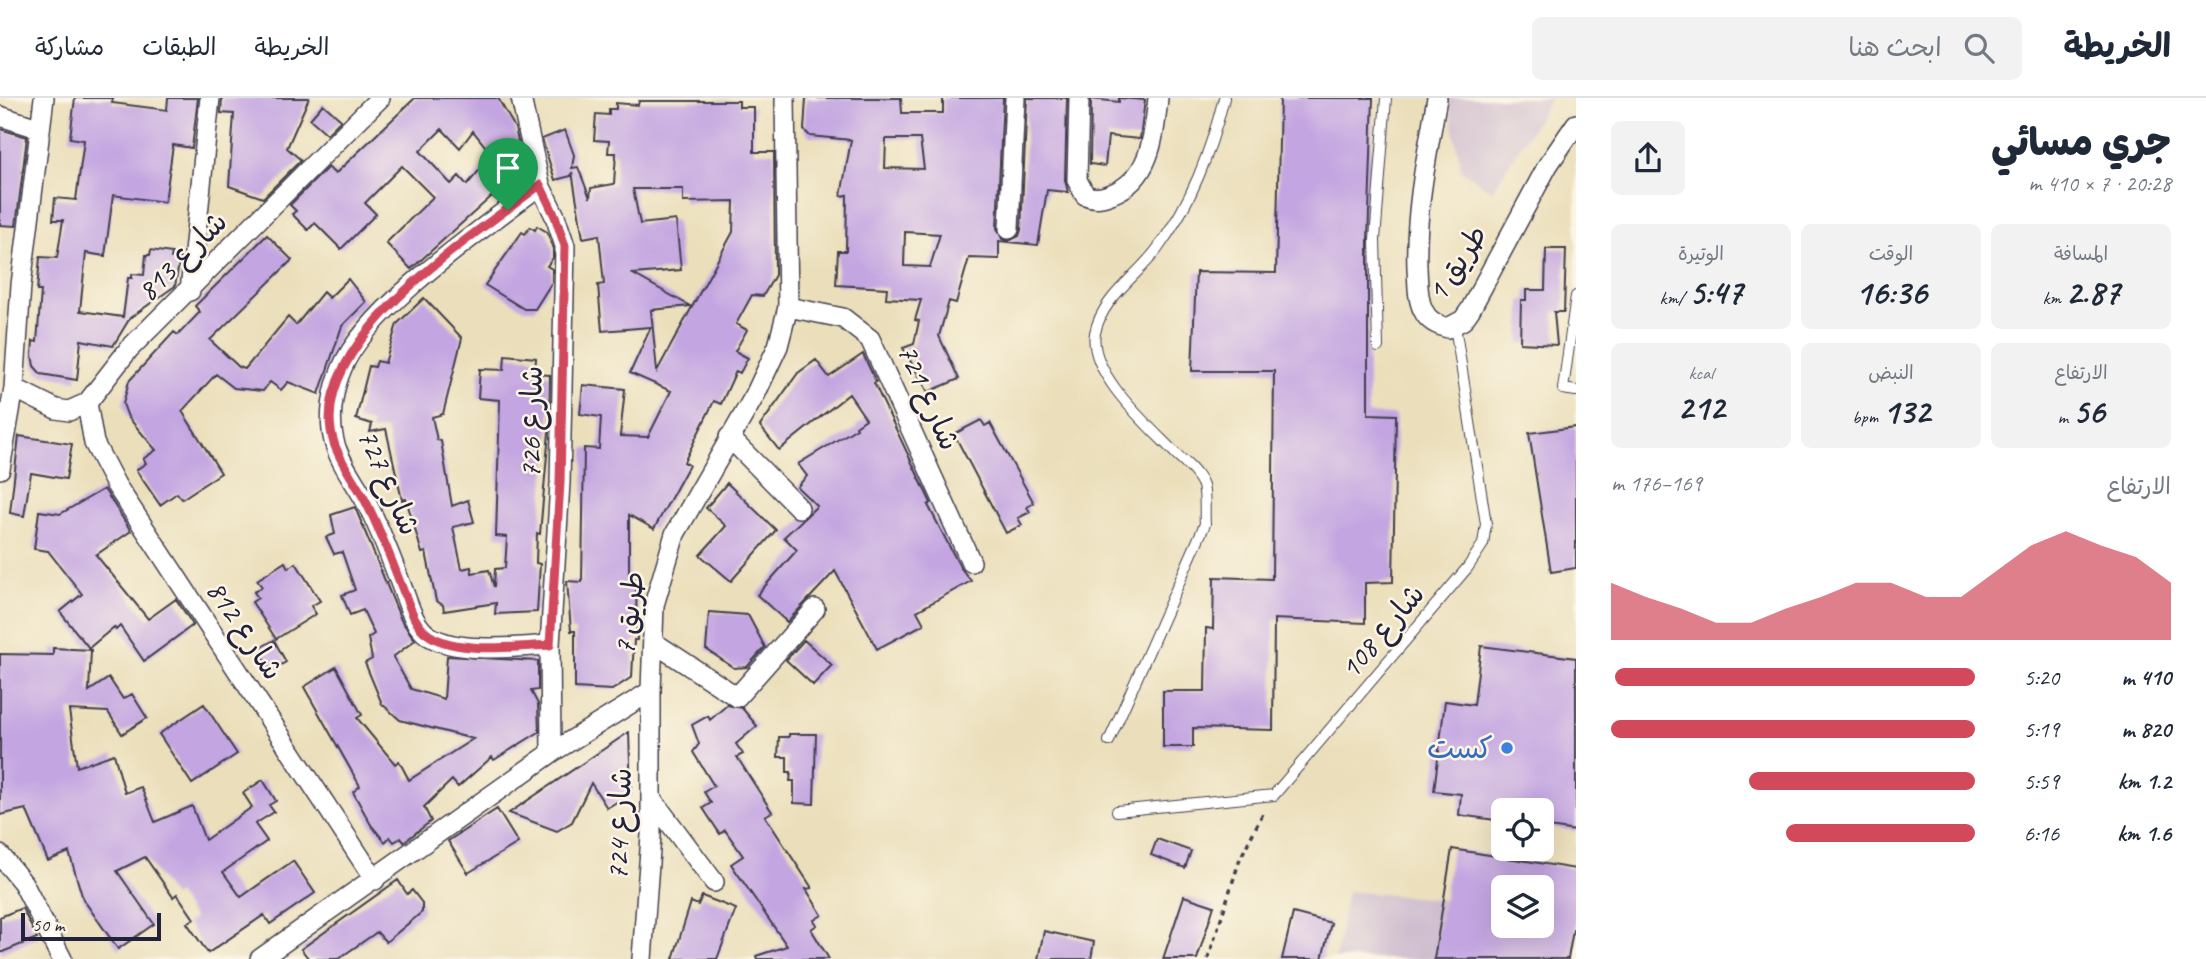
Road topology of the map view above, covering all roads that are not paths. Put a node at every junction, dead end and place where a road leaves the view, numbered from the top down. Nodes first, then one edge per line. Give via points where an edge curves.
1 (44, 98) edge
2 (210, 98) edge
3 (380, 98) edge
4 (521, 98) edge
5 (785, 98) edge
6 (1015, 98) edge
7 (1079, 98) edge
8 (1158, 98) edge
9 (1224, 98) edge
10 (1386, 98) edge
11 (1437, 98) edge
12 (0, 116) edge
13 (1576, 124) edge
14 (38, 128) junction
15 (540, 185) junction
16 (1009, 229) dead end
17 (190, 291) junction
18 (1576, 296) edge
19 (788, 307) junction
20 (1455, 326) junction
21 (1378, 347) dead end
22 (14, 388) junction
23 (1576, 391) edge
24 (87, 403) junction
25 (729, 437) junction
26 (0, 469) edge
27 (799, 508) dead end
28 (971, 562) dead end
29 (815, 609) dead end
30 (653, 642) junction
31 (550, 645) junction
32 (651, 691) junction
33 (1109, 741) dead end
34 (551, 753) junction
35 (651, 798) junction
36 (1117, 811) dead end
37 (0, 855) edge
38 (374, 880) junction
39 (714, 881) dead end
40 (62, 959) edge
41 (260, 959) edge
42 (642, 959) edge

1 - 14 street
2 - 17 street
3 - 17 street, شارع 813
4 - 15 street, شارع 726
5 - 19 street, 7 طريق
6 - 16 street
7 - 8 street via 1077,180 1085,195 1094,198 1125,189 1137,178 1152,145
9 - 33 lane via 1211,152 1191,197 1157,250 1107,305 1095,334 1100,365 1131,410 1203,485 1205,524
10 - 21 lane via 1375,240
11 - 20 street, طريق 1 via 1419,193 1418,283 1429,319 1448,328
12 - 14 street
13 - 20 street, طريق 1 via 1548,165 1470,310
14 - 22 street
15 - 31 street, شارع 726 via 565,246 560,483
15 - 31 street, شارع 727 via 411,287 365,332 342,367 331,417 334,442 424,631 453,643 496,648
17 - 24 street, شارع 813 via 130,349
18 - 23 lane via 1563,389
19 - 25 street, 7 طريق via 778,346
19 - 28 street, شارع 721 via 843,318 870,340
20 - 36 lane, شارع 108 via 1486,524 1483,544 1468,567 1275,795
22 - 24 street via 56,410 69,411
22 - 26 street
24 - 38 street, شارع 812 via 94,443 116,485
25 - 27 street
25 - 30 street, 7 طريق via 675,534 654,605
29 - 30 street via 737,696
30 - 32 street, 7 طريق
31 - 34 street, شارع 726
32 - 34 street, 7 طريق
32 - 35 street, شارع 724
34 - 38 street, 7 طريق
35 - 39 street
35 - 42 street, شارع 724
37 - 40 street via 23,883
38 - 41 street, 7 طريق

